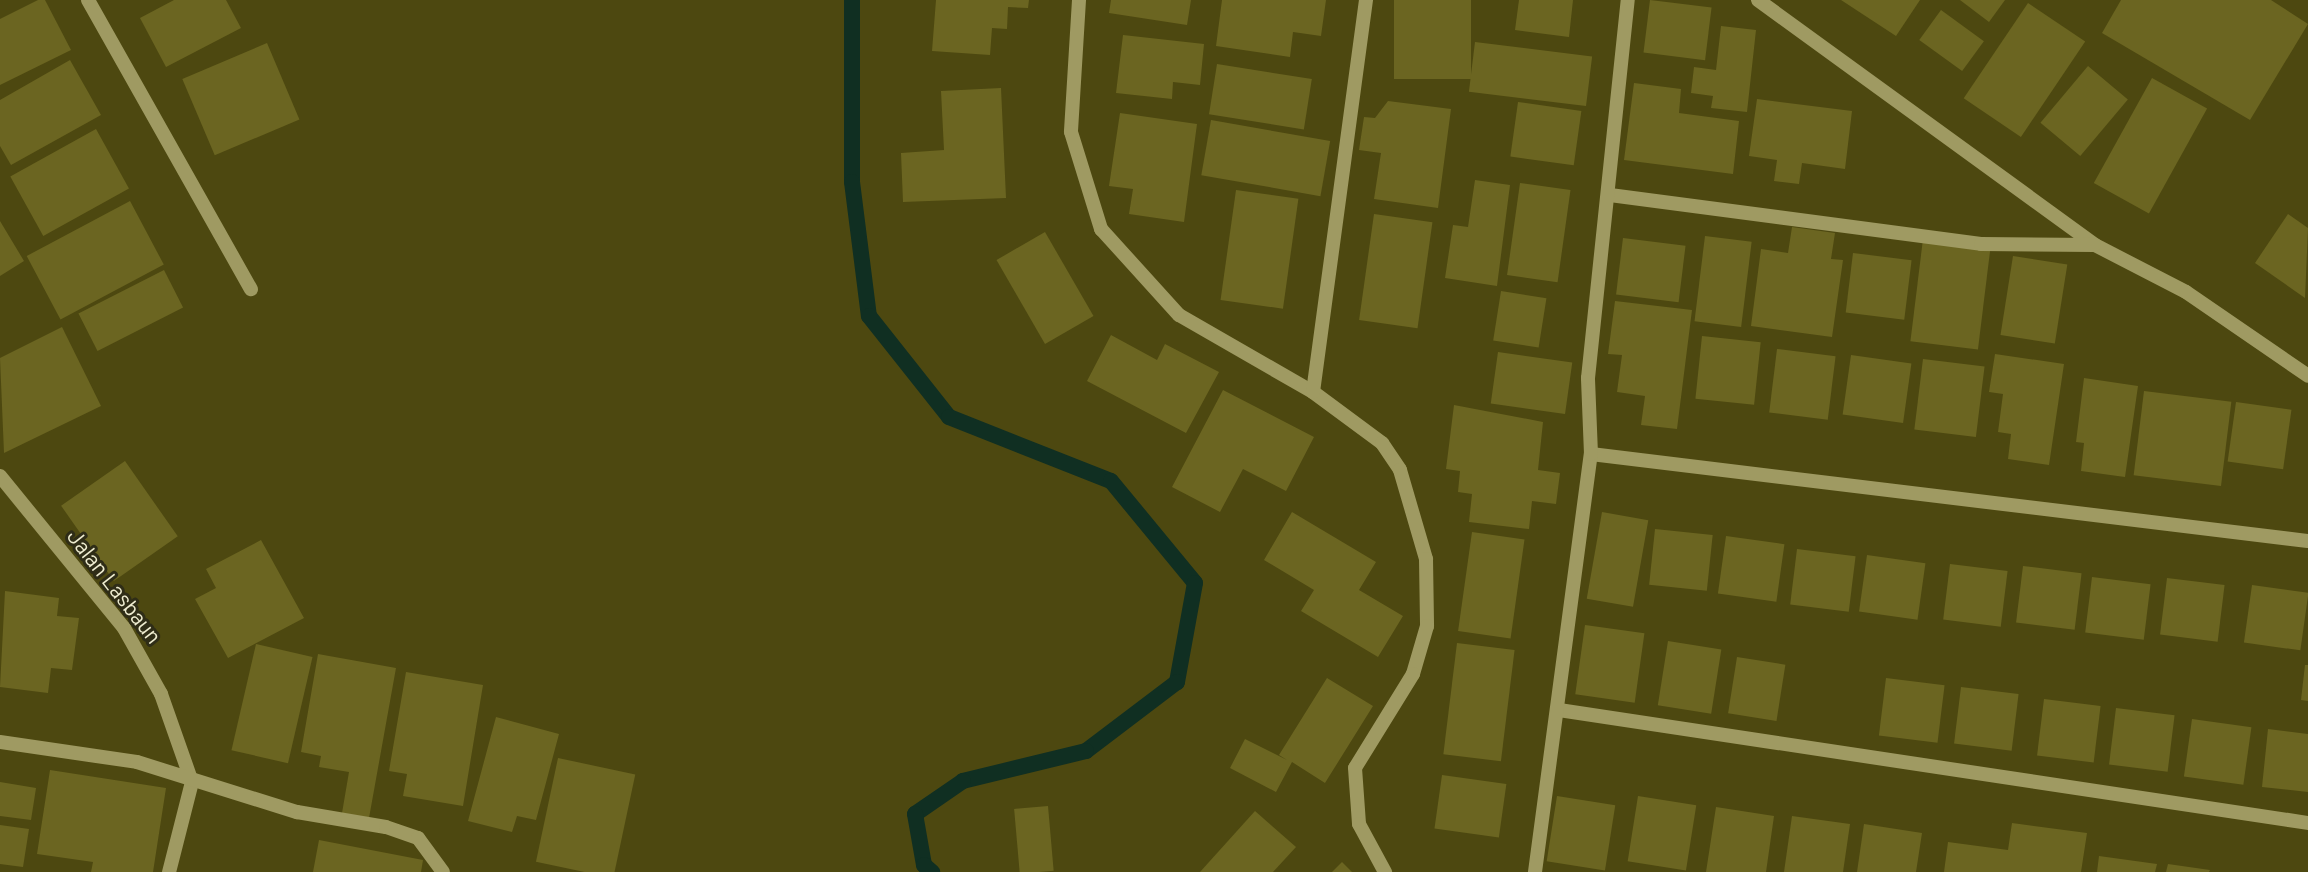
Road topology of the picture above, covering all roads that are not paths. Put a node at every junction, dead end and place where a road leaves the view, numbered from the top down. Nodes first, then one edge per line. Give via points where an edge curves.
1 (88, 0) edge
2 (1079, 0) edge
3 (1366, 0) edge
4 (1628, 0) edge
5 (1758, 0) edge
6 (1610, 195) junction
7 (2095, 245) junction
8 (251, 289) dead end
9 (2308, 376) edge
10 (1313, 392) junction
11 (1591, 454) junction
12 (0, 476) edge
13 (2308, 541) edge
14 (1559, 710) junction
15 (0, 742) edge
16 (192, 782) junction
17 (2308, 823) edge
18 (169, 872) edge
19 (443, 872) edge
20 (1385, 872) edge
21 (1535, 872) edge

1 - 8 street
2 - 10 street via 1071,132 1101,229 1179,315
3 - 10 street
4 - 6 street via 1609,143
5 - 7 street
6 - 7 street via 1981,244
6 - 11 street via 1588,378
7 - 9 street via 2186,292
10 - 20 street via 1382,443 1400,470 1426,559 1427,626 1413,674 1355,768 1359,824
11 - 13 street
11 - 14 street
12 - 16 street, Jalan Lasbaun via 139,651
14 - 17 street
14 - 21 street
15 - 16 street via 137,762
16 - 18 street
16 - 19 street via 418,838

